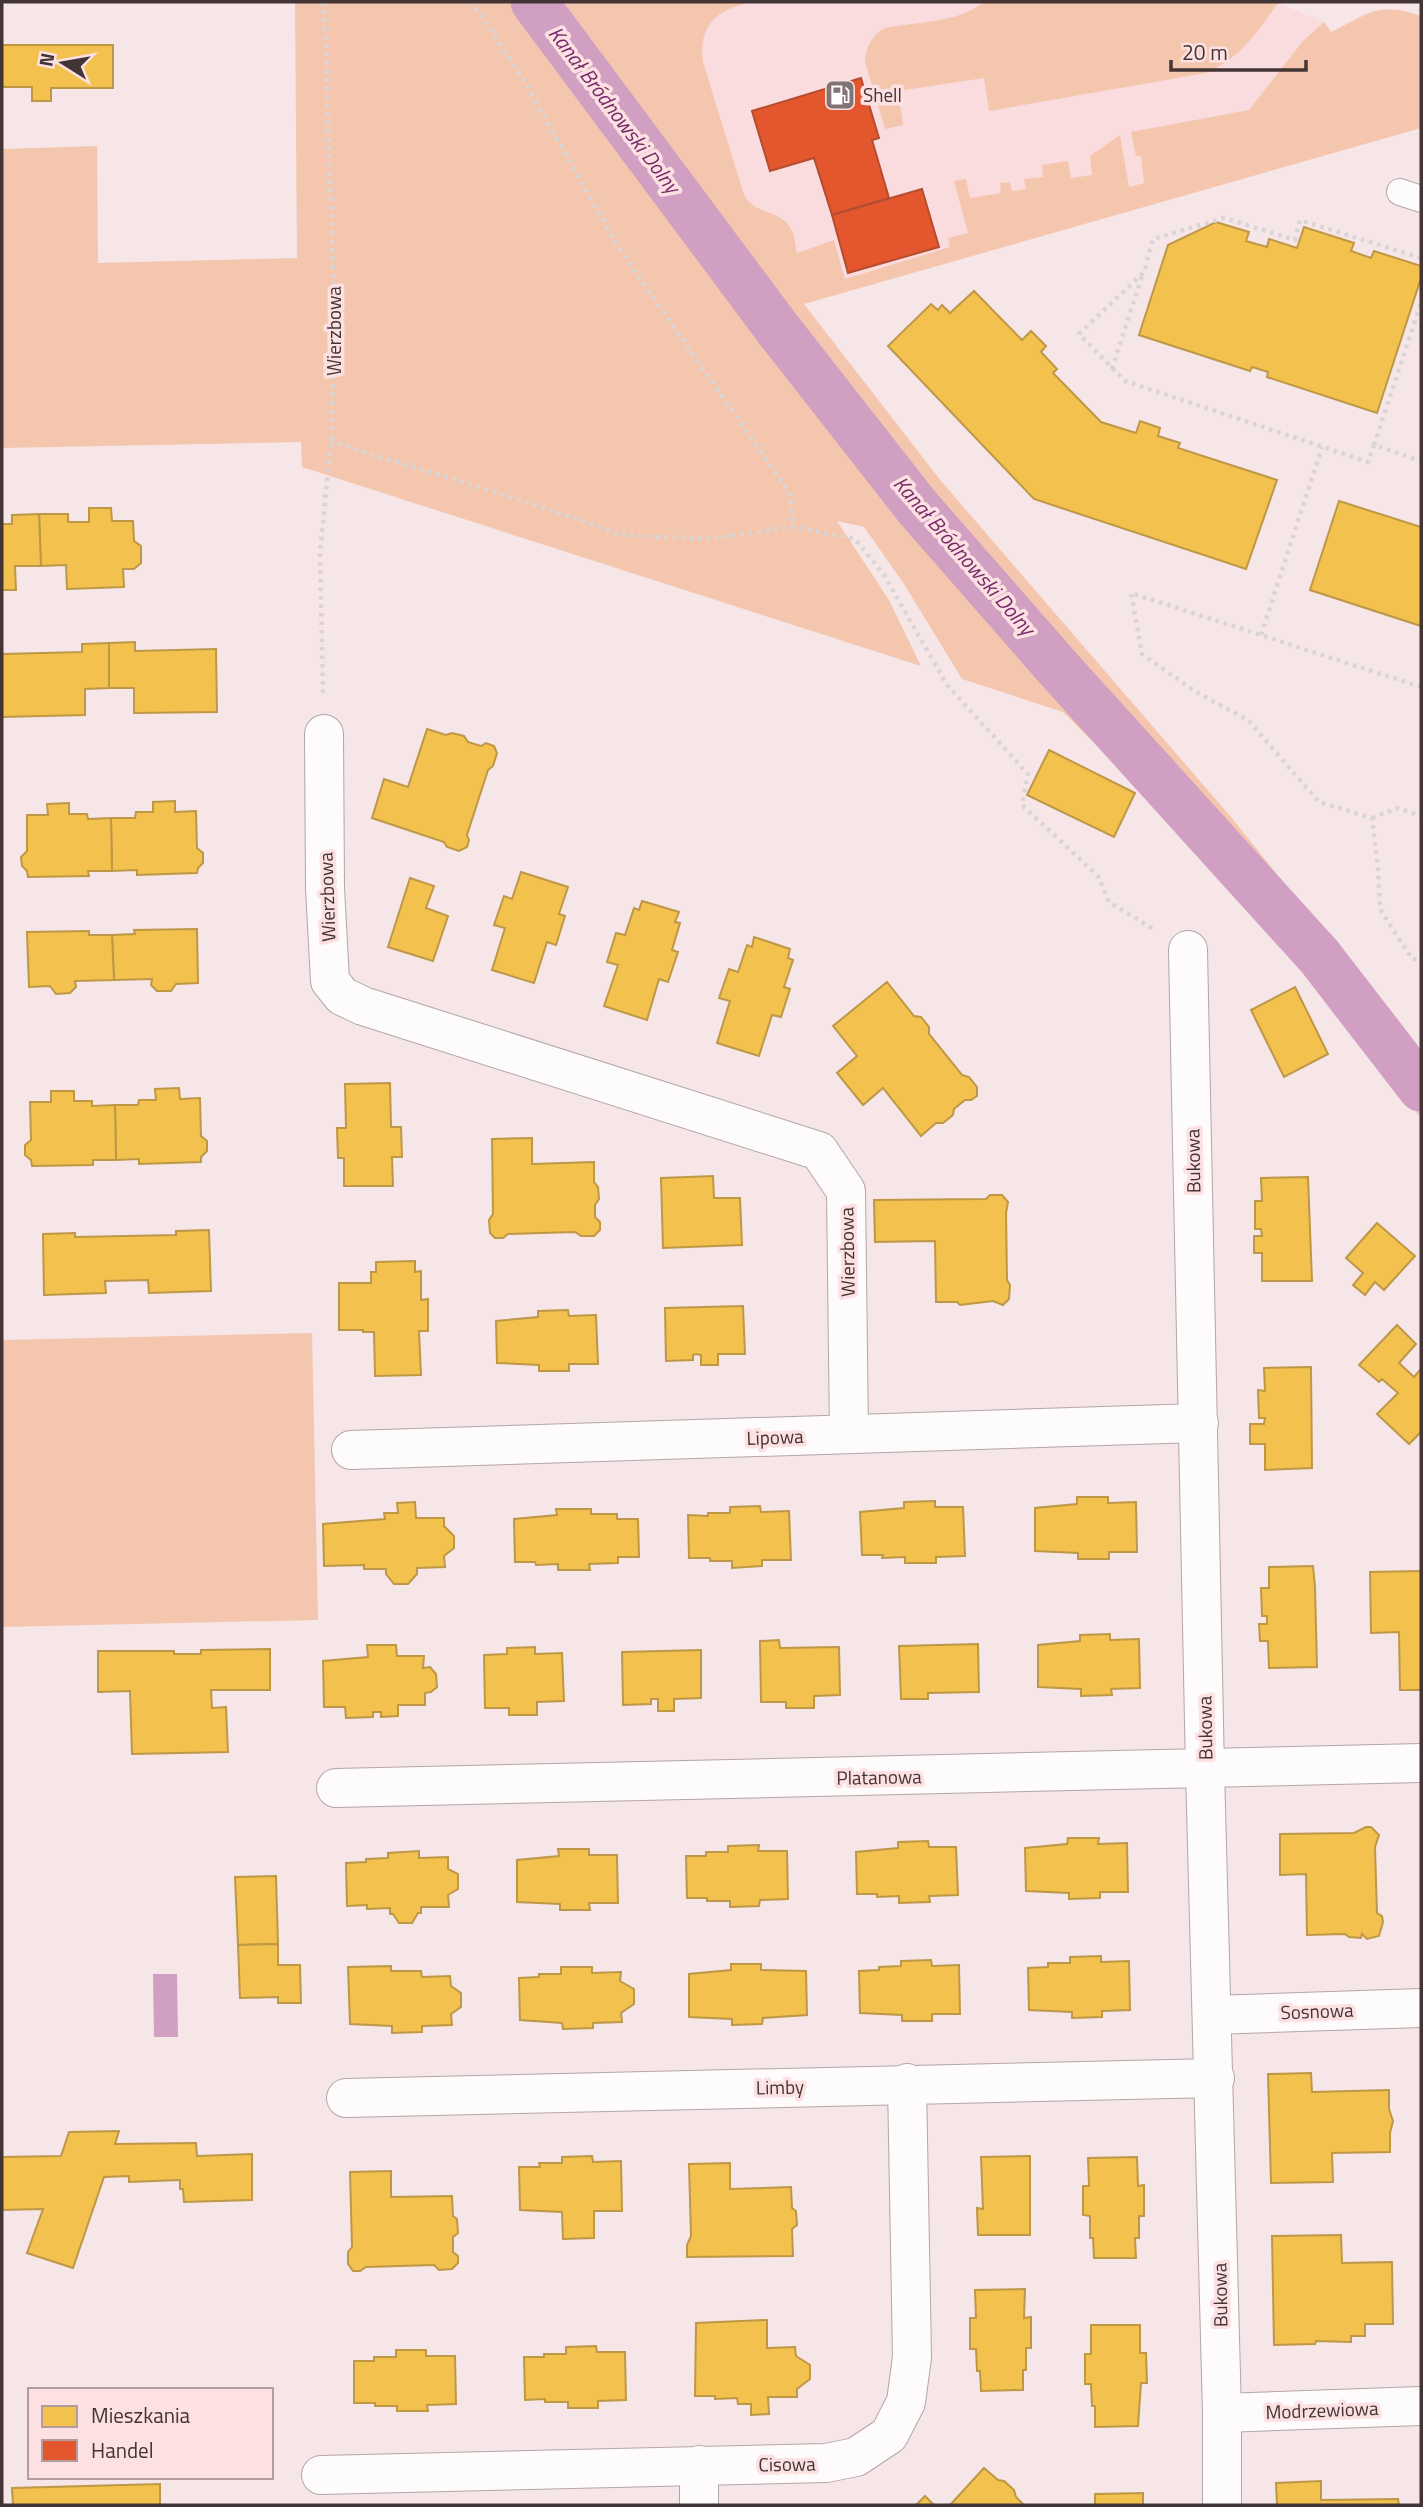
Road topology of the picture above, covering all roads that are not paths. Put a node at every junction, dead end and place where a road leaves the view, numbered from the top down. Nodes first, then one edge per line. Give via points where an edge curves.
1 (324, 734) road end
2 (1188, 950) road end
3 (1199, 1423) junction
4 (849, 1434) junction
5 (351, 1450) dead end
6 (1421, 1763) edge
7 (1205, 1770) junction
8 (336, 1788) dead end
9 (1421, 2008) edge
10 (1213, 2015) junction
11 (1214, 2078) junction
12 (907, 2083) junction
13 (346, 2098) dead end
14 (1421, 2406) edge
15 (1222, 2413) junction
16 (699, 2465) junction
17 (321, 2475) dead end
18 (699, 2505) edge
19 (1222, 2505) edge

1 - 4 street, Wierzbowa via 330,981 342,996 819,1151 846,1191
2 - 3 street, Bukowa
3 - 4 street, Lipowa
3 - 7 street, Bukowa
4 - 5 street, Lipowa
6 - 7 street, Platanowa
7 - 8 street, Platanowa
7 - 10 street, Bukowa
9 - 10 street, Sosnowa
10 - 11 street, Bukowa
11 - 12 street, Limby
11 - 15 street, Bukowa
12 - 13 street, Limby
12 - 16 street, Cisowa via 912,2357 906,2402 889,2435 856,2457 826,2463
14 - 15 street, Modrzewiowa
15 - 19 street, Bukowa
16 - 17 street, Cisowa
16 - 18 street

